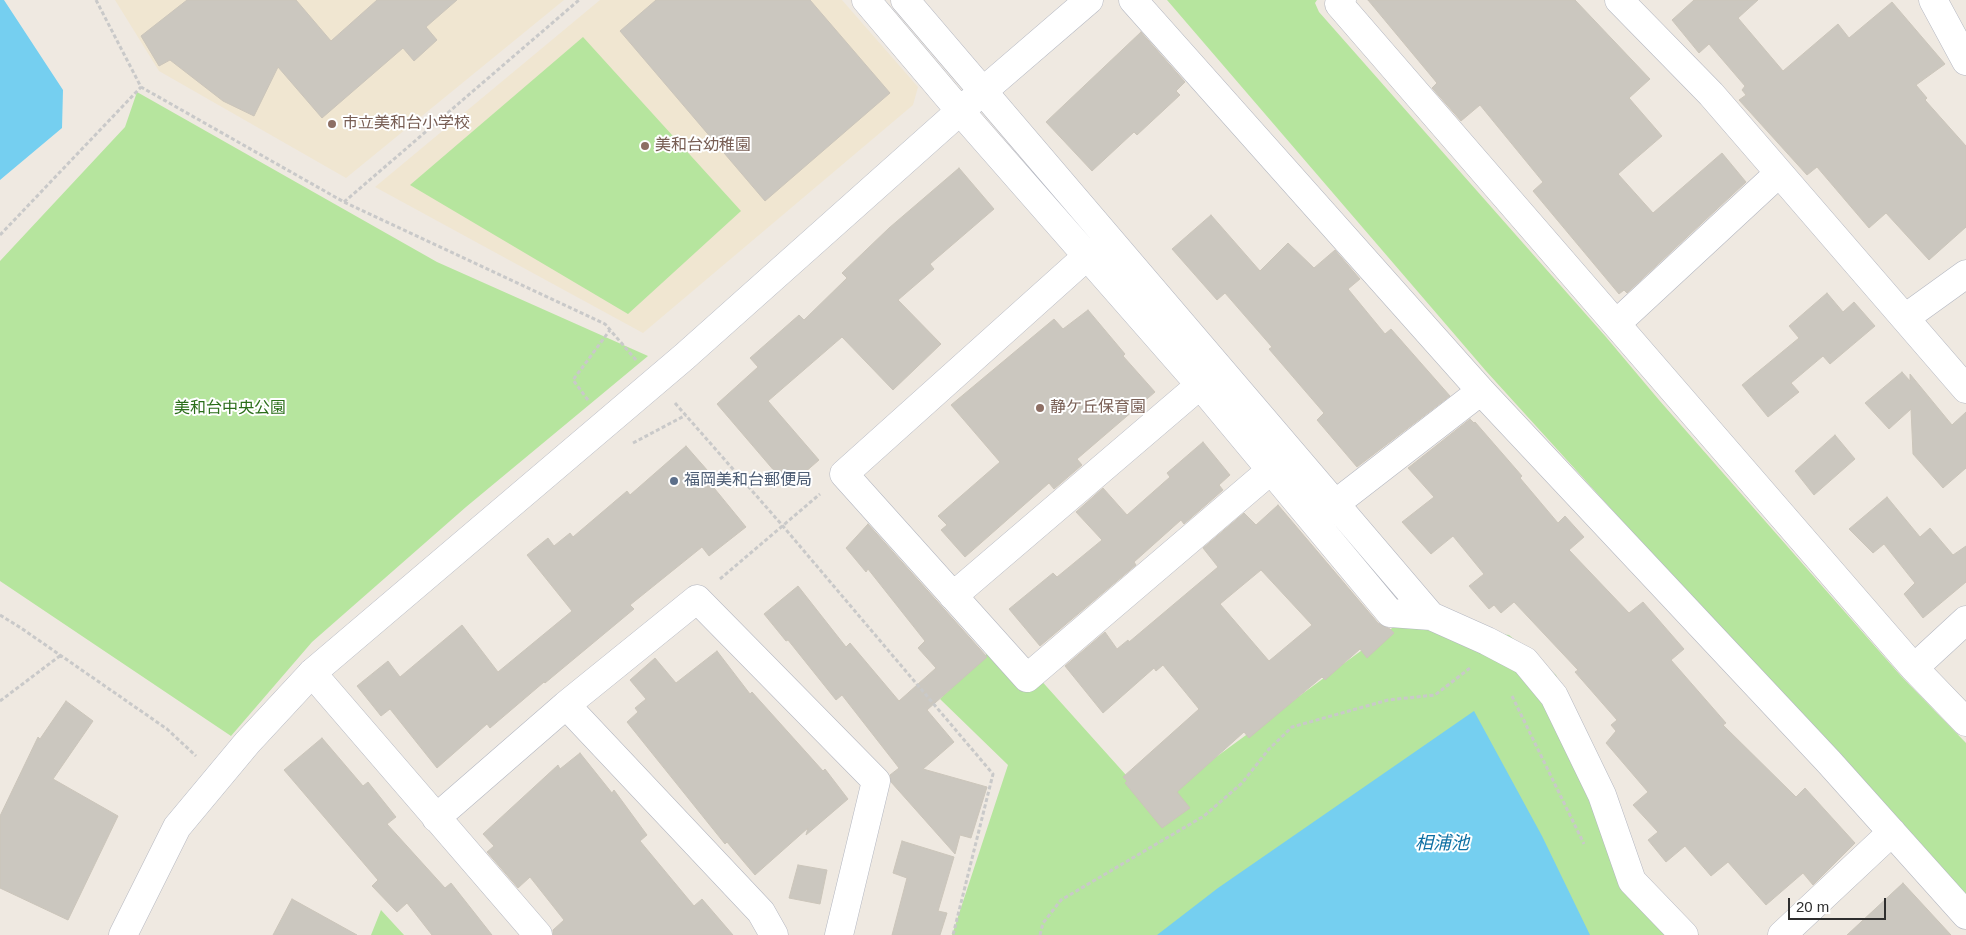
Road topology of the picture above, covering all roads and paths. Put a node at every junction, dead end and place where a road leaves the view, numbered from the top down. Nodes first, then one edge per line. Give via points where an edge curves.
1 (96, 0) edge
2 (579, 0) edge
3 (866, 0) edge
4 (905, 0) edge
5 (1089, 0) edge
6 (1134, 0) edge
7 (1342, 0) edge
8 (1619, 0) edge
9 (1933, 0) edge
10 (1966, 62) edge
11 (141, 87) junction
12 (983, 92) junction
13 (960, 111) junction
14 (1779, 173) junction
15 (344, 202) junction
16 (0, 235) edge
17 (1086, 257) junction
18 (1966, 274) edge
19 (1905, 318) junction
20 (1616, 324) junction
21 (610, 330) junction
22 (642, 366) dead end
23 (1200, 385) junction
24 (1966, 389) edge
25 (1481, 391) junction
26 (673, 401) dead end
27 (606, 424) junction
28 (1271, 470) junction
29 (844, 474) junction
30 (1335, 504) junction
31 (782, 525) junction
32 (742, 558) dead end
33 (953, 596) junction
34 (0, 615) edge
35 (1430, 616) junction
36 (1966, 620) edge
37 (1503, 650) junction
38 (61, 655) junction
39 (1914, 668) junction
40 (312, 674) junction
41 (0, 702) edge
42 (566, 704) junction
43 (1966, 722) edge
44 (219, 777) junction
45 (436, 818) junction
46 (1892, 832) junction
47 (1585, 846) dead end
48 (1966, 915) edge
49 (123, 935) edge
50 (538, 935) edge
51 (774, 935) edge
52 (839, 935) edge
53 (953, 935) edge
54 (1040, 935) edge
55 (1684, 935) edge
56 (1782, 935) edge

1 - 11 path
2 - 15 path
3 - 13 street
4 - 12 street
5 - 12 street
6 - 25 street
7 - 20 street via 1339,4
8 - 14 street via 1711,94
9 - 10 street
11 - 15 path
11 - 16 path
12 - 13 street
12 - 30 street
13 - 17 street
13 - 27 street
14 - 19 street
14 - 20 street
15 - 21 path via 605,324
17 - 23 street
17 - 29 street
18 - 19 street
19 - 24 street
20 - 39 street
21 - 22 path
21 - 27 path via 573,380
23 - 28 street
23 - 33 street
25 - 30 street
25 - 46 street
26 - 31 path
27 - 40 street
28 - 33 street via 1027,678
28 - 35 street via 1390,613
29 - 31 path
29 - 33 street
30 - 35 street
31 - 32 path
31 - 53 path via 993,774
34 - 38 path
35 - 37 street
36 - 39 street
37 - 47 path via 1506,683
37 - 54 path via 1476,664 1436,695 1388,700 1292,727 1242,783 1204,816 1061,900 1043,923
37 - 55 street via 1525,661 1554,696 1602,795 1632,881
38 - 41 path
38 - 44 path via 167,729
39 - 43 street
40 - 44 street
40 - 45 street
42 - 45 street
42 - 51 street via 761,912
42 - 52 street via 697,599 876,782
44 - 49 street via 177,827
45 - 50 street
46 - 48 street
46 - 56 street

